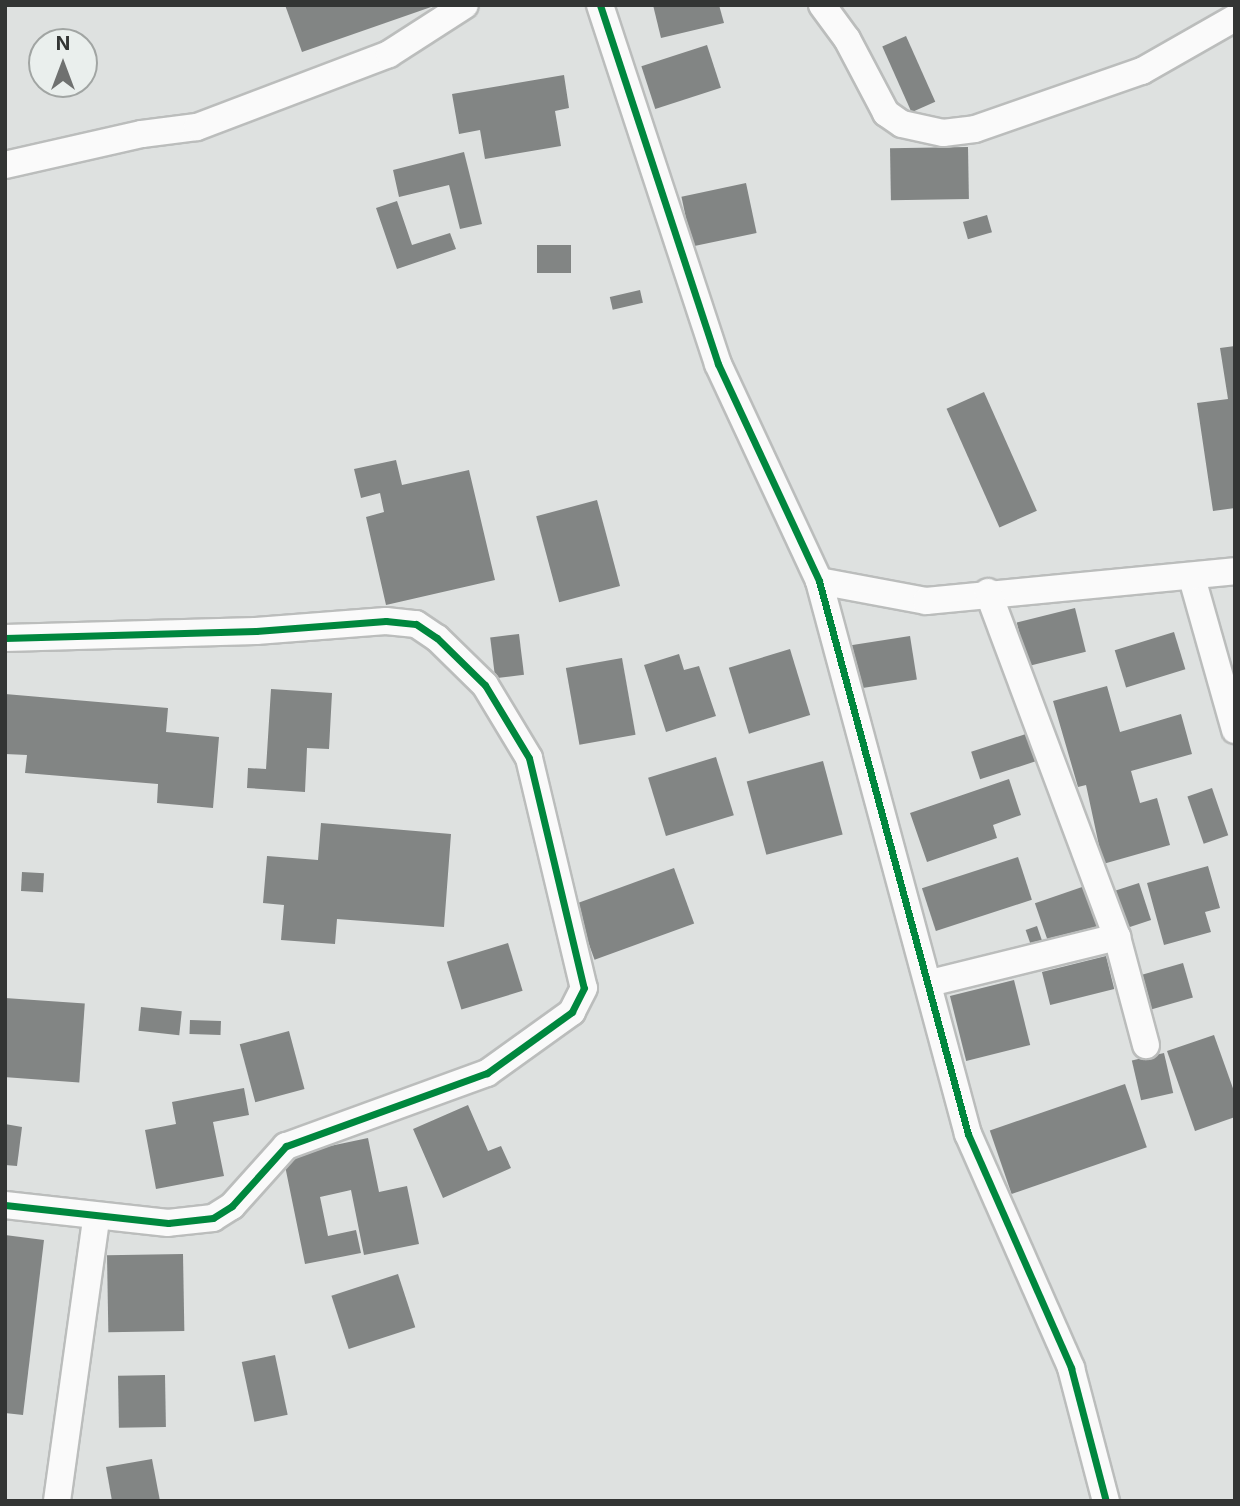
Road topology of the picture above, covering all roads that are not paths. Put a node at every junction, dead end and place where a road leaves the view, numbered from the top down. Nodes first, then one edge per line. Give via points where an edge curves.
1 (465, 5) edge
2 (600, 5) edge
3 (822, 5) edge
4 (1235, 18) edge
5 (5, 165) edge
6 (1235, 571) edge
7 (1192, 578) junction
8 (819, 582) junction
9 (988, 592) junction
10 (5, 638) edge
11 (1235, 730) edge
12 (1117, 937) junction
13 (930, 983) junction
14 (1146, 1045) dead end
15 (5, 1205) edge
16 (96, 1219) junction
17 (57, 1501) edge
18 (1106, 1501) edge

1 - 5 street via 389,54 197,127 142,134
2 - 8 street via 718,364
3 - 4 street via 848,38 886,113 902,124 943,133 975,130 1142,71
6 - 7 street
7 - 9 street
7 - 11 street
8 - 9 street via 926,601
8 - 13 street
9 - 12 street
10 - 16 street via 256,631 386,621 416,624 485,685 529,758 584,975 581,1001 572,1012 487,1073 286,1146 246,1192 213,1218 191,1223
12 - 13 street
12 - 14 street
13 - 18 street via 968,1134 1071,1368
15 - 16 street
16 - 17 street

